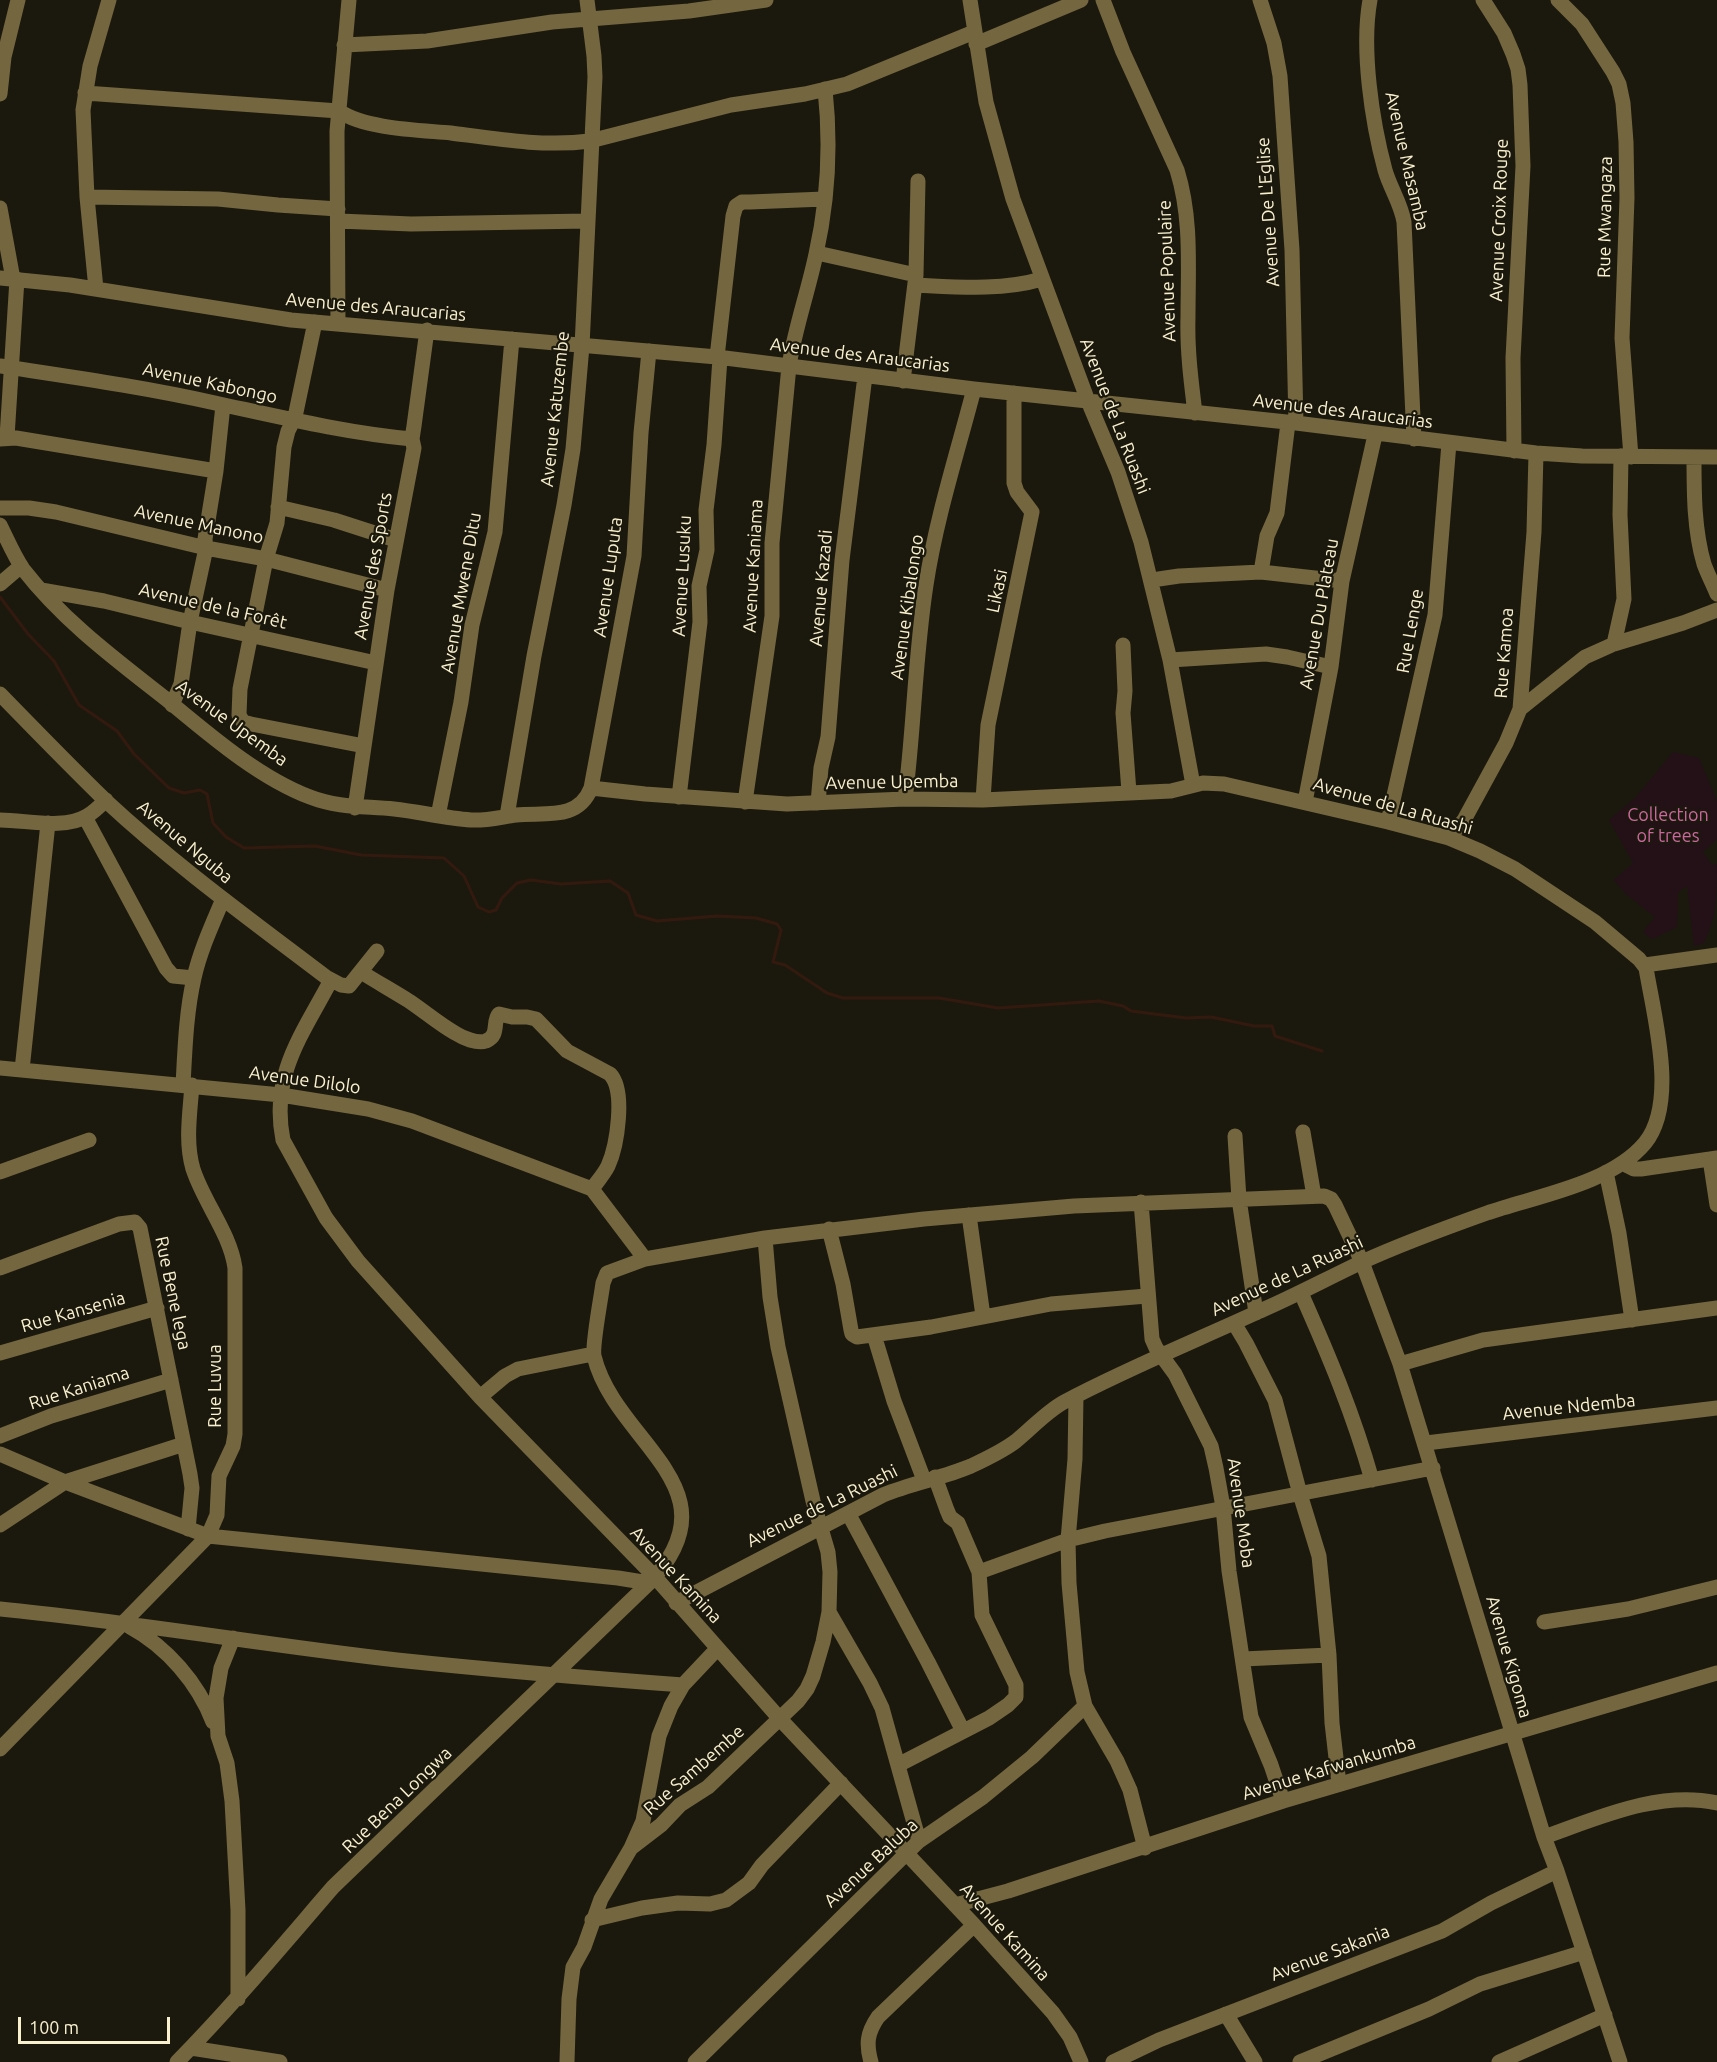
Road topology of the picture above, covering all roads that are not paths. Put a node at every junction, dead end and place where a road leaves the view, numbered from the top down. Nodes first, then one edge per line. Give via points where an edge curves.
1 (18, 0) edge
2 (109, 0) edge
3 (349, 0) edge
4 (586, 0) edge
5 (766, 0) edge
6 (970, 0) edge
7 (1081, 0) edge
8 (1102, 0) edge
9 (1260, 0) edge
10 (1370, 0) edge
11 (1558, 0) edge
12 (1489, 2) edge
13 (589, 19) junction
14 (975, 38) junction
15 (344, 45) junction
16 (825, 89) junction
17 (85, 93) junction
18 (0, 94) edge
19 (339, 111) junction
20 (590, 141) junction
21 (918, 181) dead end
22 (87, 197) junction
23 (824, 199) junction
24 (0, 208) edge
25 (338, 215) junction
26 (587, 221) junction
27 (817, 253) junction
28 (10, 279) edge
29 (1042, 279) junction
30 (916, 280) junction
31 (96, 289) junction
32 (315, 322) junction
33 (338, 324) junction
34 (427, 330) junction
35 (512, 339) junction
36 (582, 346) junction
37 (649, 351) junction
38 (718, 358) junction
39 (789, 366) junction
40 (5, 367) edge
41 (865, 376) junction
42 (903, 381) junction
43 (974, 389) junction
44 (1014, 393) junction
45 (1088, 400) junction
46 (223, 405) junction
47 (1195, 413) junction
48 (294, 420) junction
49 (1292, 423) junction
50 (1375, 435) junction
51 (3, 438) edge
52 (412, 439) junction
53 (1414, 439) junction
54 (1449, 443) junction
55 (1514, 451) junction
56 (1536, 453) junction
57 (1626, 456) junction
58 (1717, 457) edge
59 (1694, 458) junction
60 (216, 471) junction
61 (278, 507) junction
62 (0, 508) edge
63 (0, 525) edge
64 (396, 540) junction
65 (206, 548) junction
66 (266, 559) junction
67 (21, 566) junction
68 (1261, 572) junction
69 (1152, 580) junction
70 (1342, 581) junction
71 (1, 584) edge
72 (387, 590) junction
73 (41, 591) junction
74 (1717, 594) edge
75 (1717, 610) edge
76 (190, 622) junction
77 (250, 635) junction
78 (1614, 644) junction
79 (1123, 645) dead end
80 (1170, 660) junction
81 (376, 663) junction
82 (1331, 667) junction
83 (0, 694) edge
84 (172, 705) junction
85 (1520, 709) junction
86 (364, 746) junction
87 (1193, 785) junction
88 (591, 789) junction
89 (1129, 792) junction
90 (679, 797) junction
91 (905, 799) junction
92 (106, 800) junction
93 (983, 800) junction
94 (1305, 801) junction
95 (745, 802) junction
96 (818, 803) junction
97 (582, 805) joint
98 (355, 808) junction
99 (438, 816) junction
100 (507, 816) junction
101 (85, 817) junction
102 (0, 820) edge
103 (1388, 822) junction
104 (48, 823) junction
105 (1449, 838) junction
106 (223, 899) junction
107 (377, 951) dead end
108 (1717, 955) edge
109 (1645, 965) junction
110 (360, 972) junction
111 (194, 978) junction
112 (331, 980) junction
113 (0, 1068) edge
114 (22, 1070) junction
115 (187, 1085) junction
116 (280, 1095) junction
117 (1303, 1132) dead end
118 (1235, 1136) dead end
119 (89, 1140) dead end
120 (1714, 1158) edge
121 (1624, 1164) junction
122 (0, 1172) edge
123 (1606, 1172) junction
124 (592, 1189) junction
125 (1314, 1196) junction
126 (1239, 1199) junction
127 (1141, 1202) junction
128 (1717, 1205) edge
129 (969, 1215) junction
130 (830, 1229) junction
131 (765, 1238) junction
132 (645, 1259) junction
133 (1362, 1262) junction
134 (0, 1268) edge
135 (1300, 1293) junction
136 (1148, 1296) junction
137 (157, 1308) junction
138 (1717, 1308) edge
139 (1256, 1313) junction
140 (982, 1316) junction
141 (1632, 1320) junction
142 (1233, 1323) junction
143 (874, 1335) junction
144 (0, 1353) edge
145 (593, 1354) junction
146 (1161, 1355) junction
147 (1400, 1364) junction
148 (171, 1380) junction
149 (480, 1397) junction
150 (1076, 1397) junction
151 (1717, 1408) edge
152 (0, 1436) edge
153 (1426, 1443) junction
154 (184, 1444) junction
155 (0, 1454) edge
156 (1433, 1468) junction
157 (930, 1478) junction
158 (1372, 1480) junction
159 (65, 1482) junction
160 (1300, 1494) junction
161 (1223, 1507) junction
162 (848, 1513) junction
163 (0, 1525) edge
164 (821, 1528) junction
165 (188, 1529) junction
166 (208, 1536) junction
167 (1068, 1540) junction
168 (979, 1572) junction
169 (652, 1580) junction
170 (1717, 1587) edge
171 (676, 1603) junction
172 (0, 1609) edge
173 (829, 1612) junction
174 (122, 1622) junction
175 (1544, 1622) dead end
176 (233, 1638) junction
177 (717, 1649) junction
178 (1329, 1655) junction
179 (1243, 1659) junction
180 (1717, 1673) edge
181 (551, 1676) junction
182 (682, 1685) junction
183 (1085, 1706) junction
184 (780, 1719) junction
185 (963, 1731) junction
186 (1511, 1733) junction
187 (218, 1736) junction
188 (0, 1749) edge
189 (898, 1765) junction
190 (841, 1783) junction
191 (1339, 1784) junction
192 (1283, 1801) junction
193 (1717, 1803) edge
194 (1544, 1837) junction
195 (919, 1841) junction
196 (631, 1848) junction
197 (1145, 1848) junction
198 (907, 1854) junction
199 (1557, 1871) junction
200 (955, 1905) junction
201 (592, 1920) junction
202 (974, 1925) junction
203 (1584, 1952) junction
204 (238, 1999) junction
205 (1226, 2014) junction
206 (1605, 2015) junction
207 (190, 2048) junction
208 (177, 2062) edge
209 (280, 2062) edge
210 (567, 2062) edge
211 (696, 2062) edge
212 (871, 2062) edge
213 (1081, 2062) edge
214 (1113, 2062) edge
215 (1255, 2062) edge
216 (1300, 2062) edge
217 (1499, 2062) edge
218 (1620, 2062) edge

1 - 18 street via 4,57
2 - 17 street
3 - 15 street
4 - 13 street, Avenue Katuzembe
5 - 13 street
6 - 14 street, Avenue de La Ruashi
7 - 14 street
8 - 47 street, Avenue Populaire via 1183,186
9 - 49 street, Avenue De L'Eglise via 1280,76 1292,250
10 - 53 street, Avenue Masamba via 1368,53 1375,122 1386,172 1404,222
11 - 57 street, Rue Mwangaza via 1582,24 1613,72 1623,103 1627,198 1622,338
12 - 55 street, Avenue Croix Rouge via 1513,54 1520,86 1523,166 1513,358
13 - 15 street via 427,41
13 - 20 street, Avenue Katuzembe via 594,56
14 - 16 street
14 - 29 street, Avenue de La Ruashi via 993,131
15 - 19 street
16 - 20 street via 731,105
16 - 23 street, Avenue Kaniama via 829,135
17 - 19 street
17 - 22 street
19 - 20 street via 360,122 406,129 545,143
19 - 25 street
20 - 26 street, Avenue Katuzembe
21 - 30 street
22 - 25 street via 218,199
22 - 31 street
23 - 27 street, Avenue Kaniama
23 - 38 street, Avenue Lusuku via 750,201 736,206
24 - 28 street
25 - 26 street via 411,224
25 - 33 street
26 - 36 street, Avenue Katuzembe
27 - 30 street
27 - 39 street, Avenue Kaniama
28 - 31 street, Avenue des Araucarias
28 - 40 street
29 - 30 street via 1020,286 970,287
29 - 45 street, Avenue de La Ruashi
30 - 42 street
31 - 32 street, Avenue des Araucarias
32 - 33 street, Avenue des Araucarias
32 - 48 street
33 - 34 street, Avenue des Araucarias
34 - 35 street, Avenue des Araucarias
34 - 52 street, Avenue des Sports
35 - 36 street, Avenue des Araucarias
35 - 99 street, Avenue Mwene Ditu via 495,532 472,625
36 - 37 street, Avenue des Araucarias
36 - 100 street, Avenue Katuzembe via 564,505
37 - 38 street, Avenue des Araucarias
37 - 88 street, Avenue Luputa via 635,550
38 - 39 street, Avenue des Araucarias
38 - 90 street, Avenue Lusuku via 706,510 707,550 700,578 700,622
39 - 41 street, Avenue des Araucarias
39 - 95 street, Avenue Kaniama via 772,543 772,616
40 - 46 street, Avenue Kabongo
40 - 51 street
41 - 42 street, Avenue des Araucarias
41 - 96 street, Avenue Kazadi
42 - 43 street, Avenue des Araucarias
43 - 44 street, Avenue des Araucarias
43 - 91 street, Avenue Kibalongo via 930,560
44 - 45 street, Avenue des Araucarias
44 - 93 street, Likasi via 1014,487 1032,512 988,725
45 - 47 street, Avenue des Araucarias
45 - 69 street, Avenue de La Ruashi via 1118,472
46 - 48 street, Avenue Kabongo
46 - 60 street
47 - 49 street, Avenue des Araucarias
48 - 52 street, Avenue Kabongo
48 - 61 street via 284,447
49 - 50 street, Avenue des Araucarias
49 - 68 street, Avenue De L'Eglise via 1277,513 1266,541
50 - 53 street, Avenue des Araucarias
50 - 70 street, Avenue Du Plateau
51 - 60 street
52 - 64 street, Avenue des Sports via 414,448
53 - 54 street, Avenue des Araucarias
54 - 55 street, Avenue des Araucarias
54 - 103 street, Rue Lenge via 1436,615
55 - 56 street, Avenue des Araucarias
56 - 57 street, Avenue des Araucarias
56 - 85 street, Rue Kamoa
57 - 59 street, Avenue des Araucarias
57 - 78 street, Rue Mwangaza via 1620,515 1624,599
58 - 59 street, Avenue des Araucarias
59 - 74 street via 1699,537
60 - 65 street
61 - 64 street
61 - 66 street
62 - 65 street, Avenue Manono via 41,509
63 - 67 street, Avenue Upemba
64 - 72 street, Avenue des Sports
65 - 66 street, Avenue Manono
65 - 76 street
66 - 72 street, Avenue Manono
66 - 77 street
67 - 71 street
67 - 73 street, Avenue Upemba
68 - 69 street
68 - 70 street
69 - 80 street, Avenue de La Ruashi
70 - 82 street, Avenue Du Plateau
72 - 81 street, Avenue des Sports
73 - 76 street, Avenue de la Forêt via 104,601
73 - 84 street, Avenue Upemba via 103,650
75 - 78 street
76 - 77 street, Avenue de la Forêt
76 - 84 street via 181,684
77 - 81 street, Avenue de la Forêt
77 - 86 street via 240,689 240,719
78 - 85 street via 1576,663
79 - 89 street
80 - 82 street via 1266,654
80 - 87 street, Avenue de La Ruashi
81 - 86 street, Avenue des Sports
82 - 94 street, Avenue Du Plateau
83 - 92 street, Avenue Nguba
84 - 98 street, Avenue Upemba via 288,786 328,803
85 - 105 street, Rue Kamoa via 1464,820
86 - 98 street, Avenue des Sports
87 - 89 street, Avenue Upemba via 1172,791
87 - 94 street, Avenue de La Ruashi via 1212,783
88 - 90 street, Avenue Upemba
88 - 97 street, Avenue Luputa
89 - 93 street, Avenue Upemba
90 - 95 street, Avenue Upemba
91 - 93 street, Avenue Upemba
91 - 96 street, Avenue Upemba
92 - 101 street
92 - 106 street, Avenue Nguba
94 - 103 street, Avenue de La Ruashi
95 - 96 street, Avenue Upemba
97 - 100 street, Avenue Upemba via 567,812
98 - 99 street, Avenue Upemba via 397,809
99 - 100 street, Avenue Upemba via 477,820
101 - 104 street
101 - 111 street via 166,968 173,976
102 - 104 street
103 - 105 street, Avenue de La Ruashi
104 - 114 street
105 - 109 street, Avenue de La Ruashi via 1515,869 1595,922
106 - 111 street, Rue Luvua
106 - 112 street, Avenue Nguba
107 - 110 street
108 - 109 street
109 - 121 street, Avenue de La Ruashi via 1662,1065 1660,1112 1650,1137
110 - 112 street via 347,986
110 - 124 street via 473,1041 492,1037 499,1014 536,1019 567,1051 610,1074 619,1093 614,1145 608,1166
111 - 115 street, Rue Luvua via 187,1023
112 - 116 street, Avenue Kamina via 290,1057
113 - 114 street, Avenue Dilolo
114 - 115 street, Avenue Dilolo
115 - 116 street, Avenue Dilolo
115 - 166 street, Rue Luvua via 192,1166 235,1268 235,1434 219,1476 217,1515
116 - 124 street, Avenue Dilolo via 392,1115
116 - 149 street, Avenue Kamina via 283,1140 326,1218 358,1261
117 - 125 street
118 - 126 street
119 - 122 street
120 - 121 street via 1641,1169
120 - 128 street
121 - 123 street, Avenue de La Ruashi
123 - 133 street, Avenue de La Ruashi via 1426,1234
123 - 141 street
124 - 132 street
125 - 126 street
125 - 133 street, Avenue Kigoma via 1333,1201
126 - 127 street
126 - 139 street
127 - 129 street
127 - 136 street, Avenue Moba
129 - 130 street
129 - 140 street
130 - 131 street
130 - 143 street via 852,1334
131 - 132 street
131 - 164 street, Rue Sambembe via 778,1347
132 - 145 street via 607,1273
133 - 135 street, Avenue de La Ruashi
133 - 147 street, Avenue Kigoma
134 - 137 street, Rue Bene lega via 135,1222 140,1228
135 - 139 street, Avenue de La Ruashi
135 - 158 street via 1344,1391
136 - 140 street via 1051,1304
136 - 146 street, Avenue Moba via 1152,1339
137 - 144 street, Rue Kansenia
137 - 148 street, Rue Bene lega
138 - 141 street
139 - 142 street, Avenue de La Ruashi
140 - 143 street
141 - 147 street via 1483,1340
142 - 146 street, Avenue de La Ruashi
142 - 160 street via 1275,1400
143 - 157 street via 894,1401
145 - 149 street via 518,1369
145 - 169 street, Rue Bena Longwa via 604,1383 668,1473 680,1502 681,1533 674,1552
146 - 150 street, Avenue de La Ruashi
146 - 161 street, Avenue Moba via 1175,1374 1210,1446
147 - 153 street, Avenue Kigoma
148 - 152 street, Rue Kaniama via 51,1416
148 - 154 street, Rue Bene lega
149 - 169 street, Avenue Kamina
150 - 157 street, Avenue de La Ruashi via 1062,1403 1001,1450 971,1466
150 - 167 street
151 - 153 street, Avenue Ndemba
153 - 156 street, Avenue Kigoma
154 - 159 street
154 - 165 street, Rue Bene lega via 192,1488
155 - 159 street
156 - 158 street
156 - 186 street, Avenue Kigoma
157 - 162 street, Avenue de La Ruashi
157 - 168 street via 950,1517 958,1523
158 - 160 street
159 - 163 street
159 - 165 street
160 - 161 street
160 - 178 street via 1319,1556
161 - 167 street
161 - 179 street, Avenue Moba
162 - 164 street, Avenue de La Ruashi
162 - 185 street
164 - 171 street, Avenue de La Ruashi
164 - 173 street, Rue Sambembe via 830,1572
165 - 166 street
166 - 169 street
166 - 174 street, Rue Luvua
167 - 168 street
167 - 183 street via 1077,1672
168 - 185 street via 982,1615 1016,1685 1016,1697 989,1718
169 - 171 street, Avenue Kamina
169 - 181 street, Rue Bena Longwa
170 - 175 street via 1628,1609
171 - 177 street, Avenue Kamina
172 - 174 street
173 - 184 street, Rue Sambembe via 810,1683
173 - 189 street via 882,1708
174 - 176 street
174 - 187 street via 153,1641 184,1673 199,1693
174 - 188 street, Rue Luvua
176 - 181 street
176 - 187 street via 217,1688
177 - 182 street
177 - 184 street, Avenue Kamina
178 - 179 street
178 - 191 street
179 - 192 street, Avenue Moba via 1251,1717
180 - 186 street, Avenue Kafwankumba
181 - 182 street
181 - 204 street, Rue Bena Longwa via 333,1887
182 - 196 street via 659,1736 647,1806
183 - 195 street, Avenue Baluba via 984,1797
183 - 197 street via 1130,1790
184 - 190 street, Avenue Kamina
184 - 196 street, Rue Sambembe via 708,1787 680,1805
185 - 189 street
186 - 191 street, Avenue Kafwankumba
186 - 194 street, Avenue Kigoma
187 - 204 street via 227,1762 232,1802
189 - 195 street
190 - 198 street, Avenue Kamina
190 - 201 street via 749,1883 726,1900 710,1905 678,1903 642,1908
191 - 192 street, Avenue Kafwankumba
192 - 197 street, Avenue Kafwankumba
193 - 194 street via 1678,1799 1617,1812
194 - 199 street, Avenue Kigoma
195 - 198 street, Avenue Baluba
196 - 201 street
197 - 200 street, Avenue Kafwankumba
198 - 200 street, Avenue Kamina
198 - 211 street, Avenue Baluba
199 - 203 street, Avenue Kigoma
199 - 205 street, Avenue Sakania via 1442,1931
200 - 202 street, Avenue Kamina
201 - 210 street via 571,1978
202 - 212 street via 878,2018 868,2037
202 - 213 street, Avenue Kamina via 1053,2013
203 - 206 street, Avenue Kigoma
203 - 216 street via 1480,1984
204 - 207 street, Rue Bena Longwa
205 - 214 street, Avenue Sakania
205 - 215 street
206 - 217 street
206 - 218 street, Avenue Kigoma
207 - 208 street, Rue Bena Longwa
207 - 209 street

